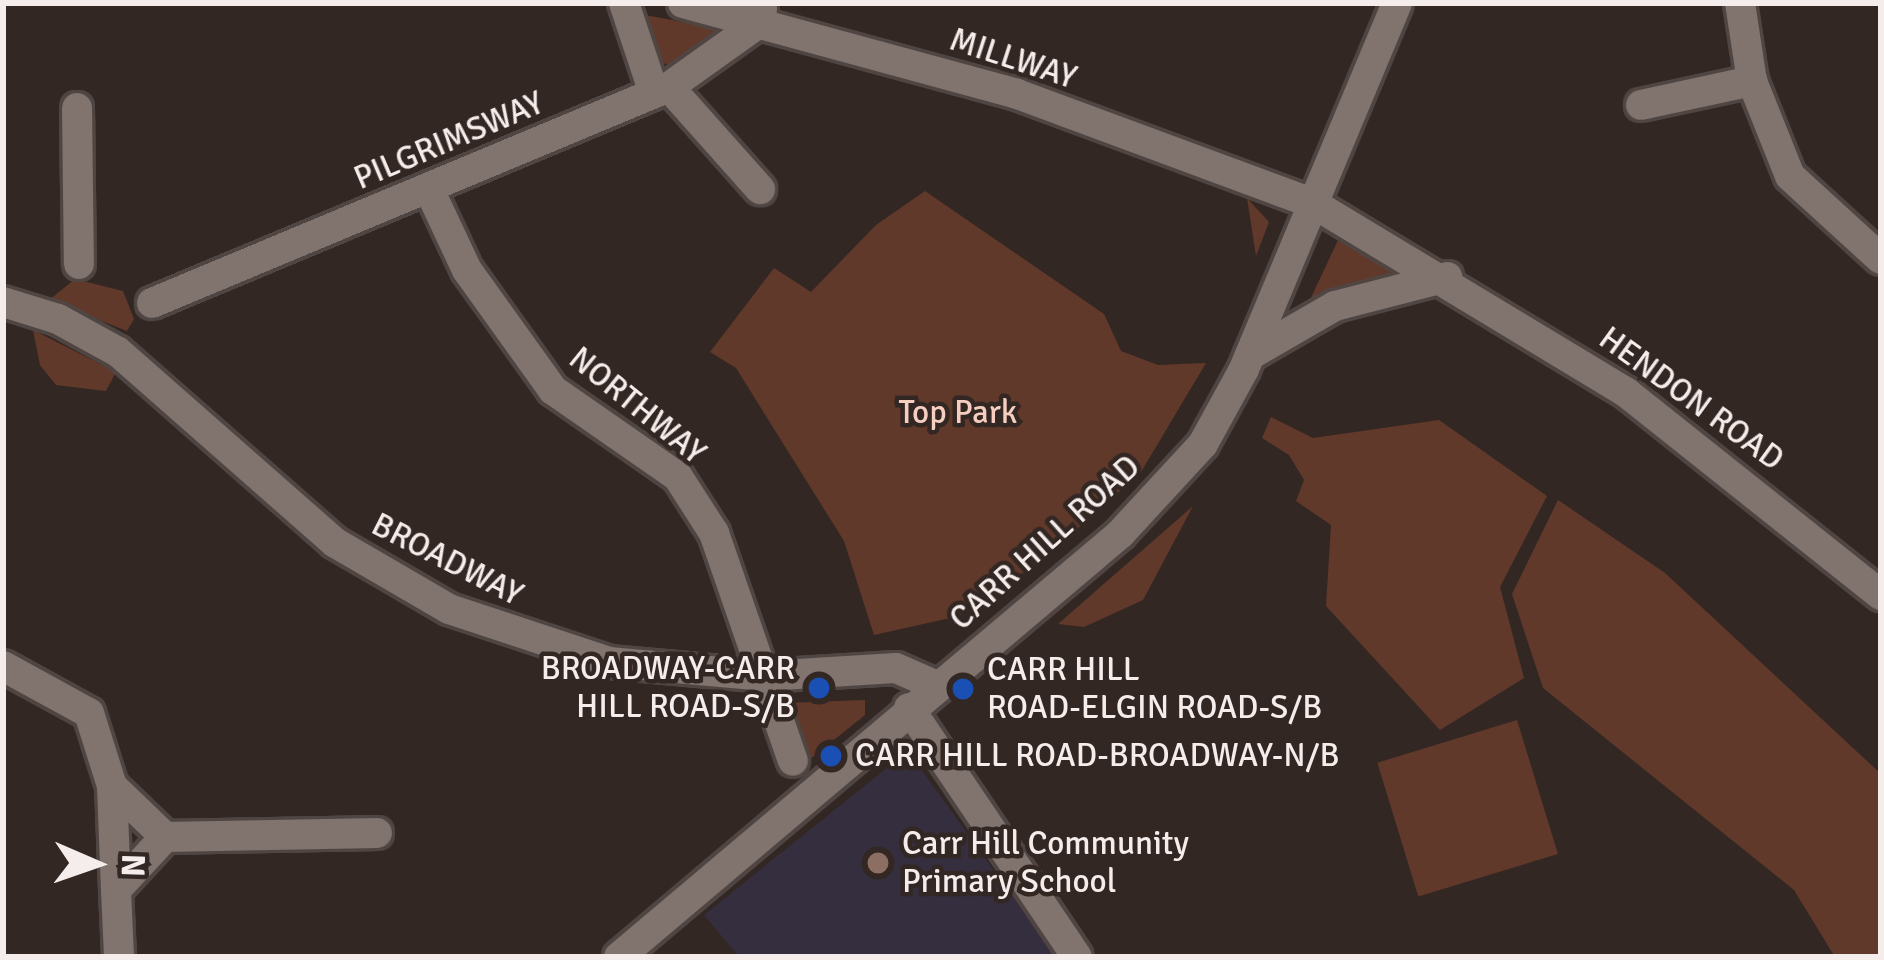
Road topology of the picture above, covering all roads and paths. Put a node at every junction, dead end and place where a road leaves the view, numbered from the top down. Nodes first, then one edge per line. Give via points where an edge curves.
1 (624, 3) edge
2 (683, 3) edge
3 (1397, 3) edge
4 (1740, 3) edge
5 (762, 13) edge
6 (1752, 81) junction
7 (662, 90) junction
8 (1641, 105) dead end
9 (77, 108) dead end
10 (760, 189) dead end
11 (429, 190) junction
12 (1314, 204) junction
13 (1881, 259) edge
14 (79, 265) dead end
15 (1447, 277) junction
16 (3, 302) edge
17 (152, 303) dead end
18 (1250, 355) junction
19 (1881, 595) edge
20 (3, 666) edge
21 (765, 676) junction
22 (934, 685) junction
23 (909, 708) junction
24 (794, 760) dead end
25 (112, 786) junction
26 (377, 832) dead end
27 (165, 837) junction
28 (116, 890) junction
29 (119, 957) edge
30 (619, 957) edge
31 (1077, 957) edge

1 - 7 street
2 - 5 street, MILLWAY
3 - 12 street, CARR HILL ROAD
4 - 6 street
5 - 7 street, PILGRIMSWAY
5 - 12 street, MILLWAY via 1017,94
6 - 8 street
6 - 13 street via 1790,176
7 - 10 street
7 - 11 street, PILGRIMSWAY
9 - 14 street
11 - 17 street, PILGRIMSWAY
11 - 21 street, NORTHWAY via 467,270 553,390 678,477 714,533
12 - 15 street, HENDON ROAD
12 - 18 street, CARR HILL ROAD
15 - 18 street via 1335,306
15 - 19 street, HENDON ROAD via 1628,393
16 - 21 street, BROADWAY via 58,319 118,352 334,542 448,609 609,662
18 - 22 street, CARR HILL ROAD via 1203,444 1120,534
20 - 25 street via 89,713
21 - 22 street, BROADWAY via 896,668
21 - 24 street, NORTHWAY
22 - 23 street, CARR HILL ROAD
23 - 30 street, CARR HILL ROAD
23 - 31 street
25 - 27 street
25 - 28 street
26 - 27 street
27 - 28 street
28 - 29 street

